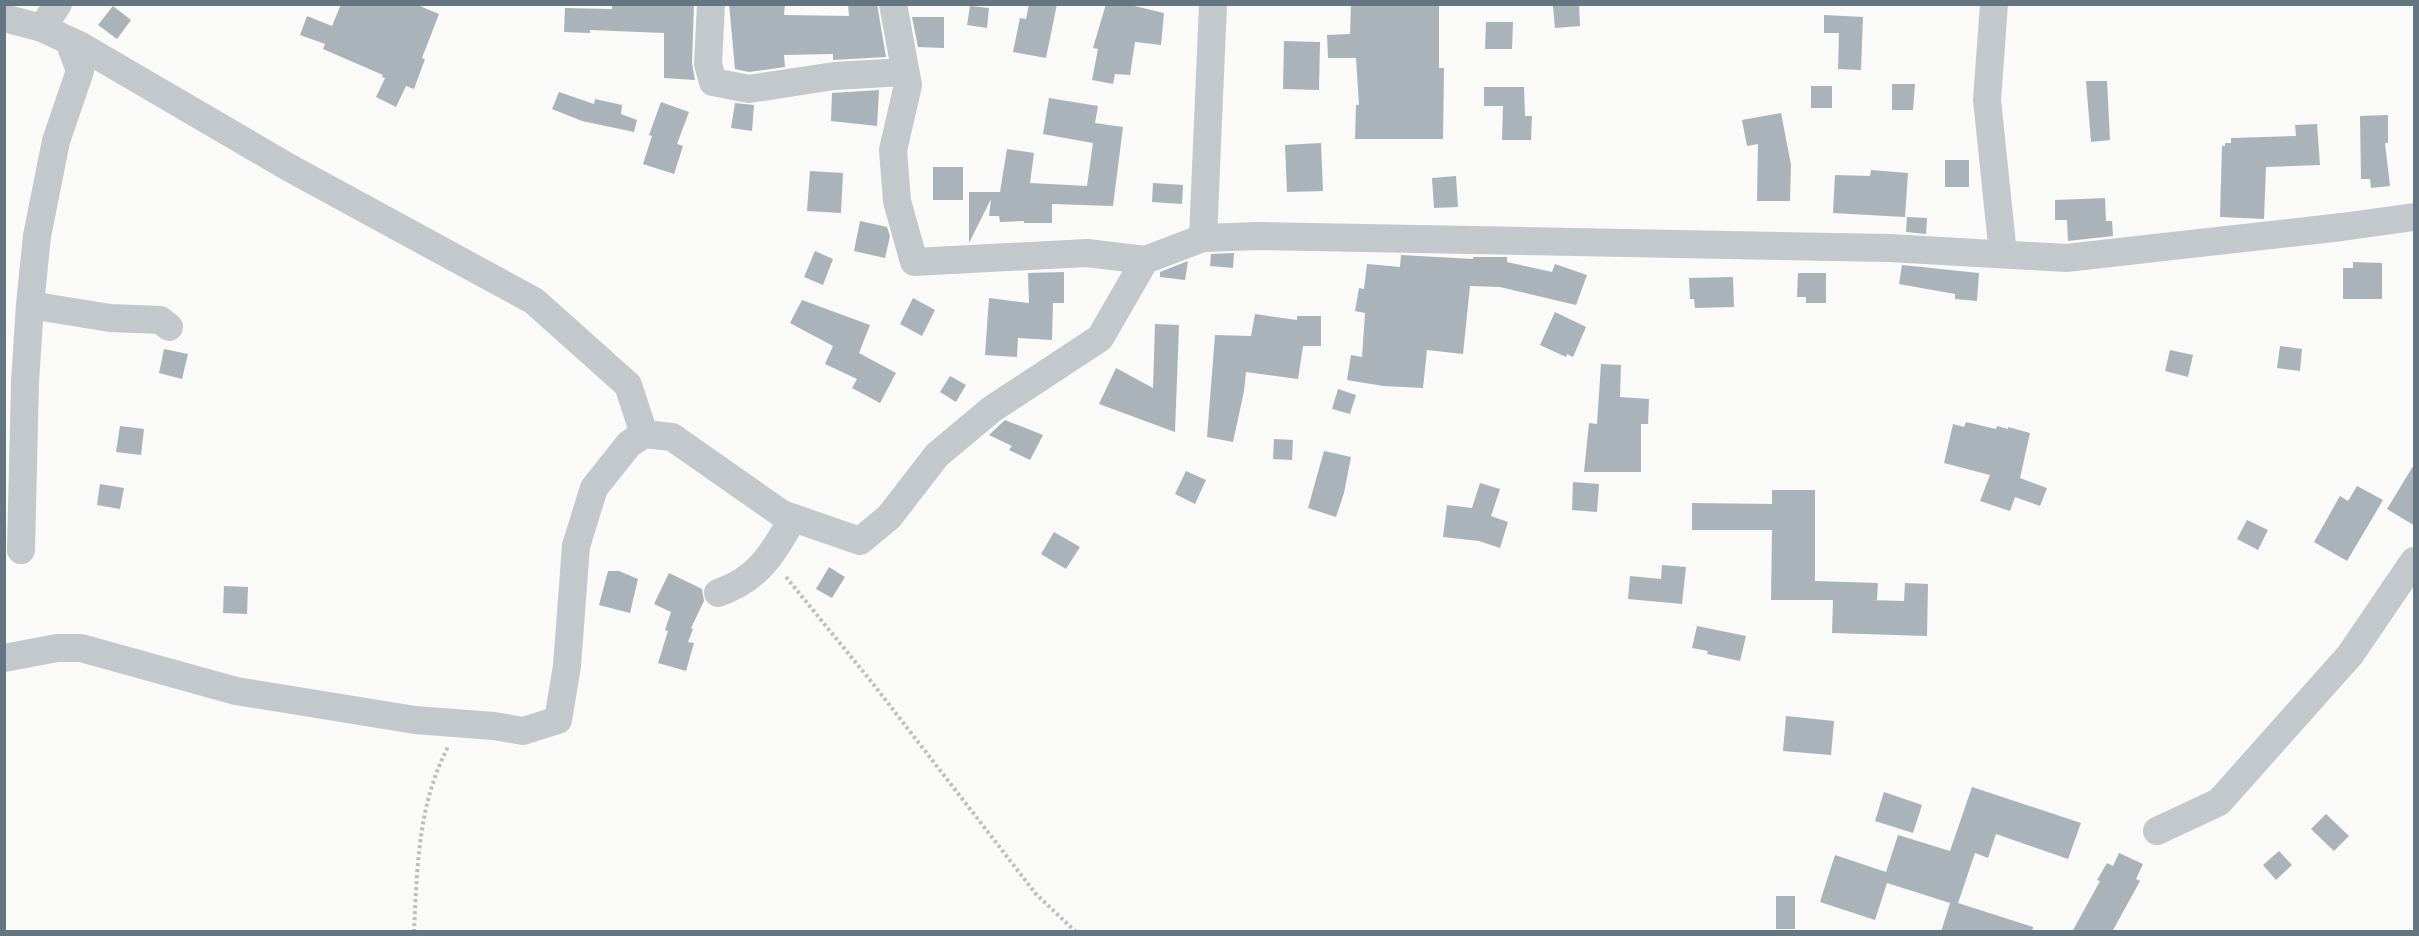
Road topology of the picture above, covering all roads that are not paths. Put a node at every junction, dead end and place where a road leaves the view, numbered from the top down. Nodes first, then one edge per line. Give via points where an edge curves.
1 (58, 4) edge
2 (711, 4) edge
3 (893, 4) edge
4 (1213, 4) edge
5 (1994, 4) edge
6 (4, 18) edge
7 (42, 28) junction
8 (69, 41) junction
9 (905, 72) junction
10 (2415, 217) edge
11 (1203, 238) junction
12 (2003, 254) junction
13 (1145, 260) junction
14 (30, 305) junction
15 (169, 327) dead end
16 (644, 434) junction
17 (793, 518) junction
18 (21, 550) dead end
19 (2415, 561) edge
20 (718, 593) dead end
21 (4, 658) edge
22 (2157, 831) dead end

1 - 7 street
2 - 9 street via 708,64 713,82 749,88 834,76
3 - 9 street
4 - 11 street
5 - 12 street via 1987,100
6 - 7 street
7 - 8 street
8 - 14 street via 80,71 56,141 37,236
8 - 16 street via 288,167 534,301 628,386
9 - 13 street via 908,84 893,150 897,201 914,262 1087,253
10 - 12 street via 2066,258
11 - 12 street via 1877,248
11 - 13 street
13 - 17 street via 1100,338 992,410 937,454 889,517 860,541
14 - 15 street via 110,318 160,321
14 - 18 street
16 - 17 street via 672,437
16 - 21 street via 629,444 594,488 576,546 567,666 558,720 524,731 415,720 236,690 81,648 57,648
17 - 20 street via 771,558 736,587
19 - 22 street via 2350,655 2219,802

